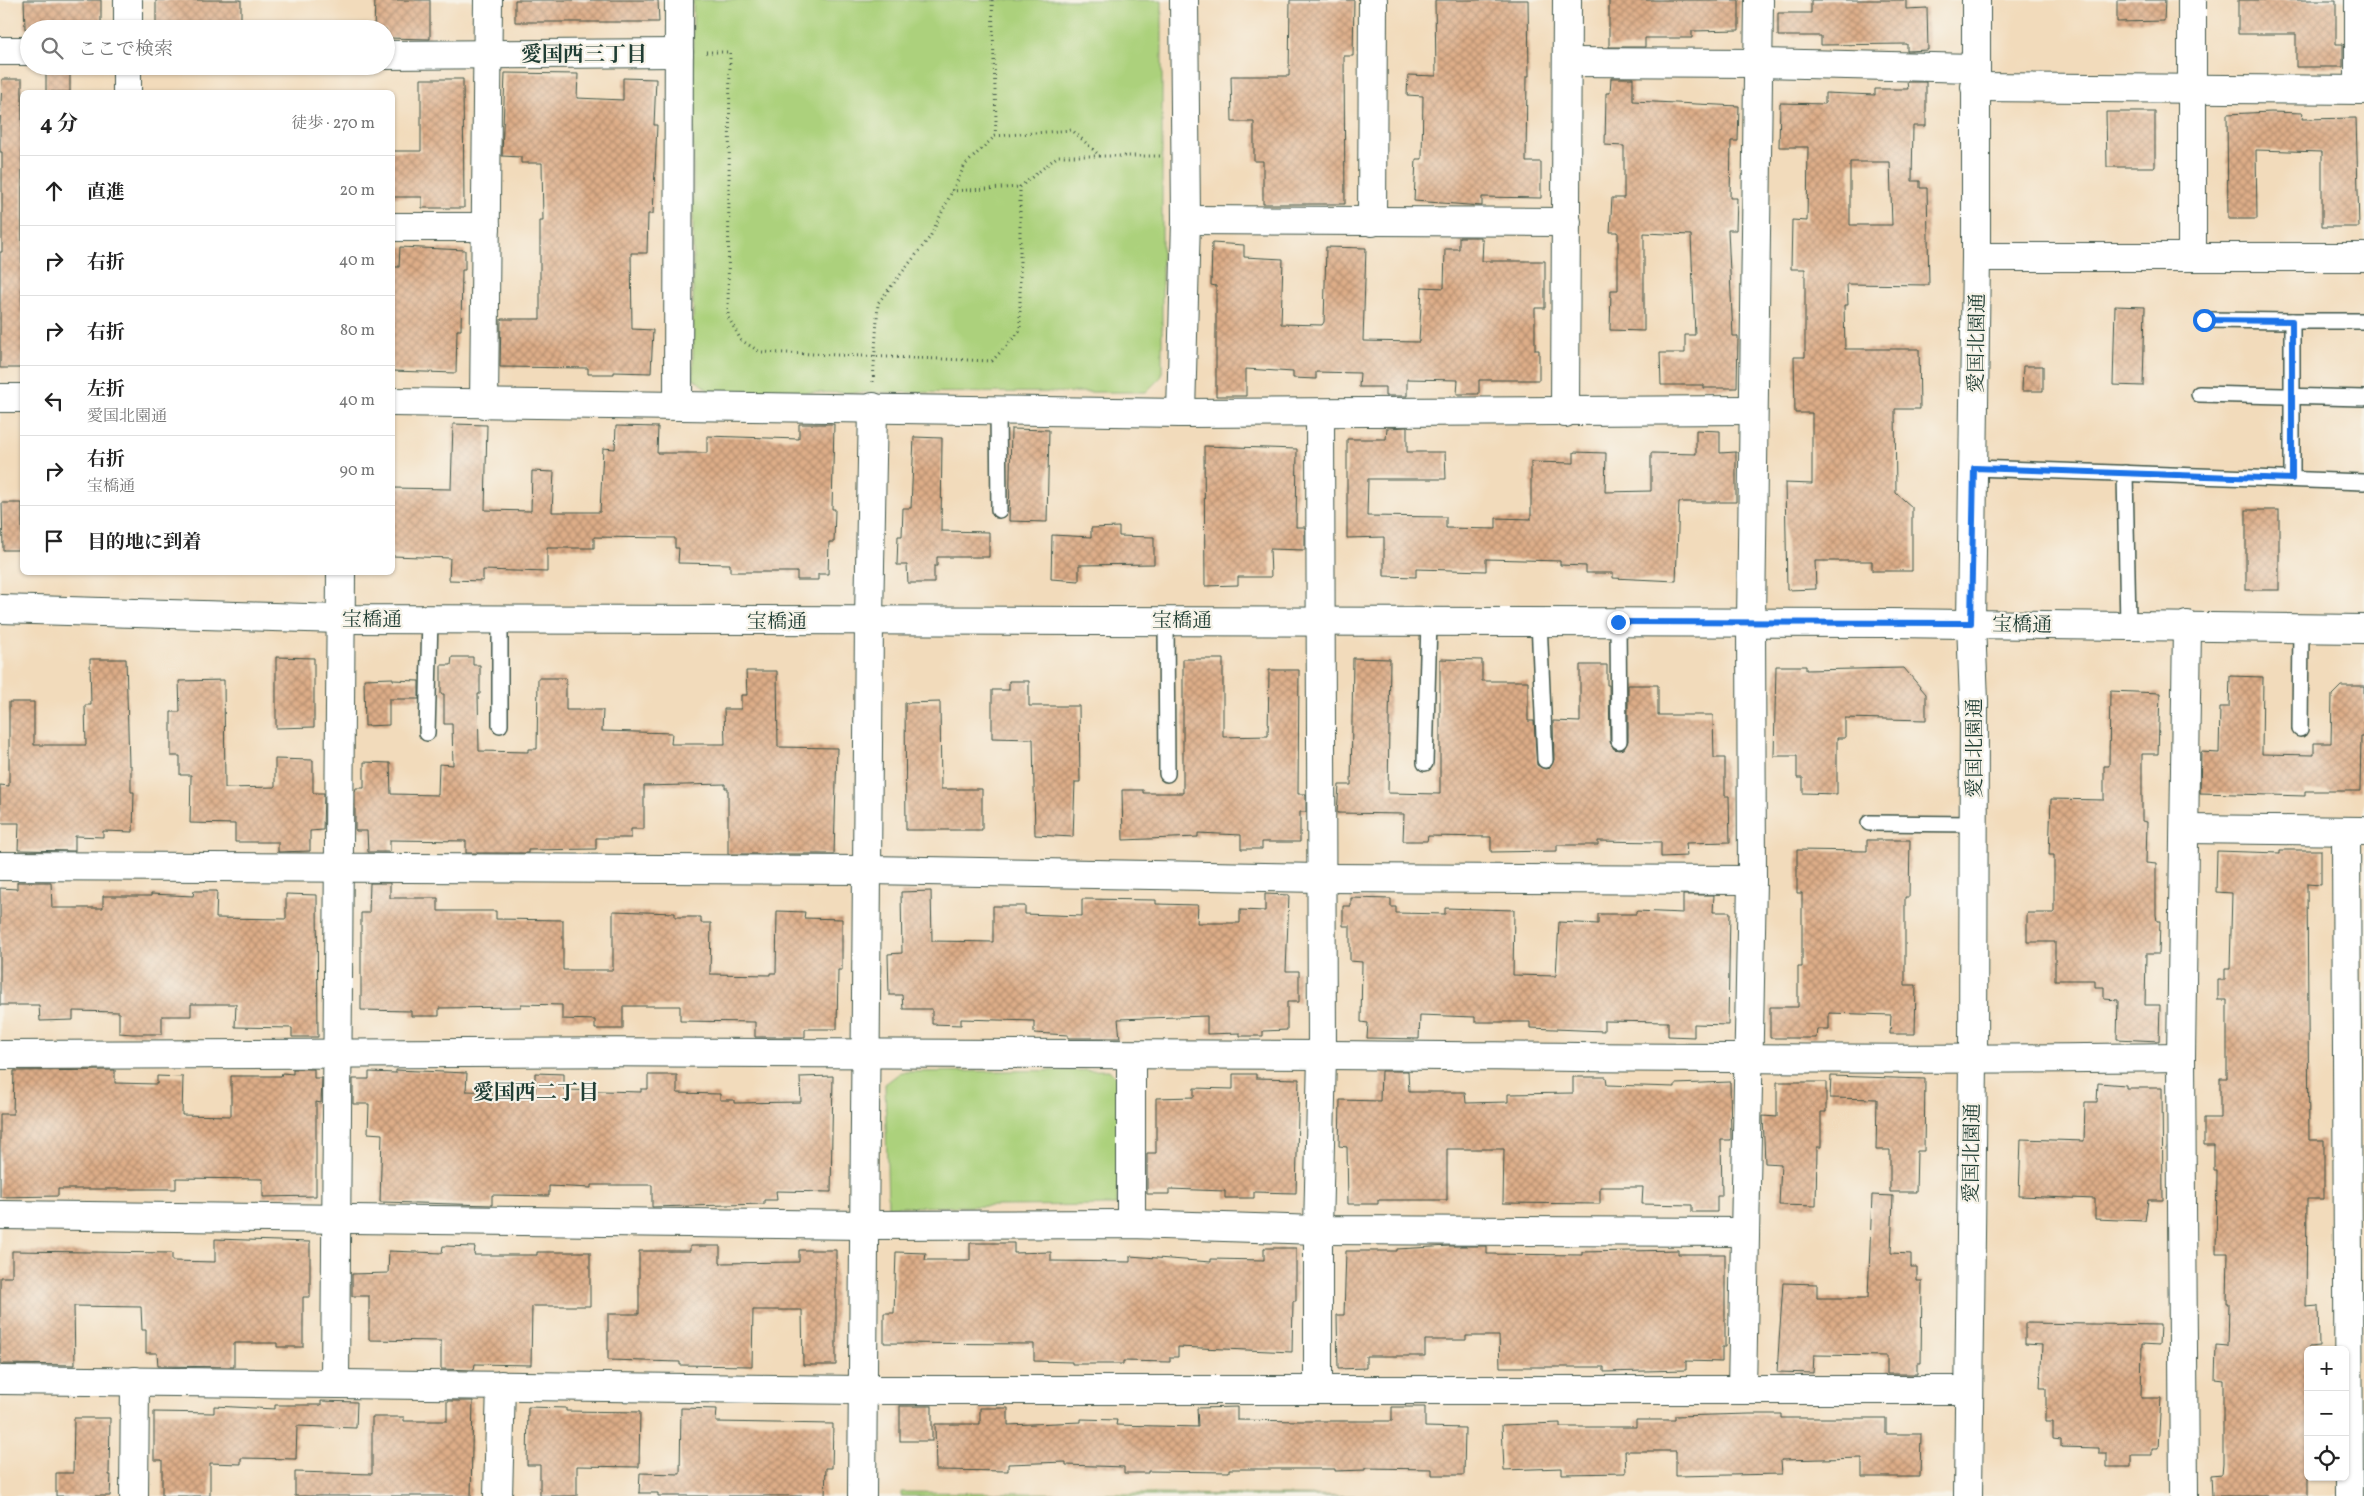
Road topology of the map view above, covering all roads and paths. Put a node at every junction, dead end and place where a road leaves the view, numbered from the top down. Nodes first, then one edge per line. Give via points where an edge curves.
1 (128, 0) edge
2 (488, 0) edge
3 (680, 0) edge
4 (992, 0) edge
5 (1184, 0) edge
6 (1373, 0) edge
7 (1567, 0) edge
8 (1759, 0) edge
9 (1976, 0) edge
10 (2192, 0) edge
11 (2360, 0) edge
12 (128, 20) edge
13 (0, 50) edge
14 (20, 51) edge
15 (679, 53) junction
16 (395, 55) edge
17 (487, 56) junction
18 (1568, 62) junction
19 (1759, 63) junction
20 (127, 75) edge
21 (1975, 78) junction
22 (127, 90) edge
23 (2192, 90) junction
24 (2362, 90) edge
25 (995, 136) junction
26 (1100, 156) junction
27 (1186, 156) junction
28 (1020, 187) junction
29 (951, 191) junction
30 (1186, 220) junction
31 (1372, 222) junction
32 (1567, 222) junction
33 (395, 227) edge
34 (486, 228) junction
35 (2192, 257) junction
36 (2364, 257) edge
37 (1976, 258) junction
38 (2204, 320) dead end
39 (2292, 321) junction
40 (2364, 321) edge
41 (874, 356) junction
42 (2199, 394) dead end
43 (2292, 396) junction
44 (0, 398) edge
45 (20, 398) edge
46 (2364, 398) edge
47 (395, 402) edge
48 (484, 404) junction
49 (678, 405) junction
50 (873, 407) junction
51 (998, 410) junction
52 (1753, 410) junction
53 (1181, 413) junction
54 (1565, 413) junction
55 (1320, 414) junction
56 (1974, 468) junction
57 (2125, 473) junction
58 (2292, 479) junction
59 (2364, 482) edge
60 (999, 510) dead end
61 (341, 575) edge
62 (0, 609) edge
63 (340, 619) junction
64 (430, 619) junction
65 (869, 619) junction
66 (500, 620) junction
67 (1166, 620) junction
68 (1321, 621) junction
69 (1429, 621) junction
70 (1539, 621) junction
71 (1618, 622) junction
72 (1751, 622) junction
73 (1971, 623) junction
74 (2128, 625) junction
75 (2187, 625) junction
76 (2301, 628) junction
77 (2364, 629) edge
78 (500, 725) dead end
79 (2300, 730) dead end
80 (427, 733) dead end
81 (1619, 741) dead end
82 (1545, 760) dead end
83 (1425, 763) dead end
84 (1167, 774) dead end
85 (1869, 824) dead end
86 (1974, 824) junction
87 (2185, 829) junction
88 (2355, 831) edge
89 (0, 866) edge
90 (338, 868) junction
91 (868, 870) junction
92 (1321, 878) junction
93 (1752, 880) junction
94 (337, 1052) junction
95 (867, 1054) junction
96 (0, 1055) edge
97 (1131, 1055) junction
98 (1322, 1055) junction
99 (2181, 1057) junction
100 (1747, 1059) junction
101 (1973, 1060) junction
102 (0, 1215) edge
103 (336, 1220) junction
104 (1131, 1224) junction
105 (865, 1225) junction
106 (1318, 1230) junction
107 (1745, 1232) junction
108 (0, 1380) edge
109 (134, 1382) junction
110 (335, 1383) junction
111 (501, 1385) junction
112 (1742, 1389) junction
113 (862, 1390) junction
114 (1318, 1390) junction
115 (1967, 1390) junction
116 (134, 1496) edge
117 (498, 1496) edge
118 (862, 1496) edge
119 (1968, 1496) edge
120 (2184, 1496) edge
121 (2349, 1496) edge

1 - 12 street
2 - 17 street
3 - 15 street
4 - 25 path
5 - 27 street
6 - 31 street
7 - 18 street
8 - 19 street
9 - 21 street, 愛国北園通
10 - 23 street
11 - 24 street
13 - 14 street
15 - 17 street
15 - 41 path via 730,52 728,317 741,340 760,352
15 - 49 street
16 - 17 street
17 - 34 street
18 - 19 street
18 - 32 street
19 - 21 street
19 - 52 street
20 - 22 street
21 - 23 street
21 - 37 street, 愛国北園通
23 - 24 street
23 - 35 street
25 - 26 path via 1072,130
25 - 29 path via 965,165
26 - 27 path
26 - 28 path via 1058,156
27 - 30 street
28 - 29 path
28 - 41 path via 1020,331 992,361
29 - 41 path via 930,237 878,303
30 - 31 street
30 - 53 street
31 - 32 street
32 - 54 street
33 - 34 street
34 - 48 street
35 - 36 street
35 - 37 street
37 - 56 street, 愛国北園通
38 - 39 lane
39 - 40 lane
39 - 43 lane
41 - 50 path
42 - 43 lane
43 - 46 lane
43 - 58 lane
44 - 45 street
47 - 48 street
48 - 49 street
49 - 50 street
50 - 51 street
50 - 65 street
51 - 53 street
51 - 60 lane
52 - 54 street
52 - 72 street
53 - 55 street
54 - 55 street
55 - 68 street
56 - 57 lane
56 - 73 street, 愛国北園通
57 - 58 lane
57 - 74 lane
58 - 59 lane
61 - 63 street
62 - 63 street, 宝橋通
63 - 64 street, 宝橋通
63 - 90 street
64 - 66 street, 宝橋通
64 - 80 lane
65 - 66 street, 宝橋通
65 - 67 street, 宝橋通
65 - 91 street
66 - 78 lane
67 - 68 street, 宝橋通
67 - 84 lane
68 - 69 street, 宝橋通
68 - 92 street
69 - 70 street, 宝橋通
69 - 83 lane
70 - 71 street, 宝橋通
70 - 82 lane
71 - 72 street, 宝橋通
71 - 81 lane
72 - 73 street, 宝橋通
72 - 93 street
73 - 74 street, 宝橋通
73 - 86 street, 愛国北園通
74 - 75 street, 宝橋通
75 - 76 street, 宝橋通
75 - 87 street
76 - 77 street, 宝橋通
76 - 79 lane
85 - 86 lane
86 - 101 street, 愛国北園通
87 - 88 street
87 - 99 street
88 - 121 street
89 - 90 street
90 - 91 street
90 - 94 street
91 - 92 street
91 - 95 street
92 - 93 street
92 - 98 street
93 - 100 street
94 - 95 street
94 - 96 street
94 - 103 street
95 - 97 street
95 - 105 street
97 - 98 street
97 - 104 street
98 - 100 street
98 - 106 street
99 - 101 street
99 - 120 street
100 - 101 street
100 - 107 street
101 - 115 street, 愛国北園通
102 - 103 street
103 - 105 street
103 - 110 street
104 - 105 street
104 - 106 street
105 - 113 street
106 - 107 street
106 - 114 street
107 - 112 street
108 - 109 street
109 - 110 street
109 - 116 street
110 - 111 street
111 - 113 street
111 - 117 street
112 - 114 street
112 - 115 street
113 - 114 street
113 - 118 street
115 - 119 street, 愛国北園通

